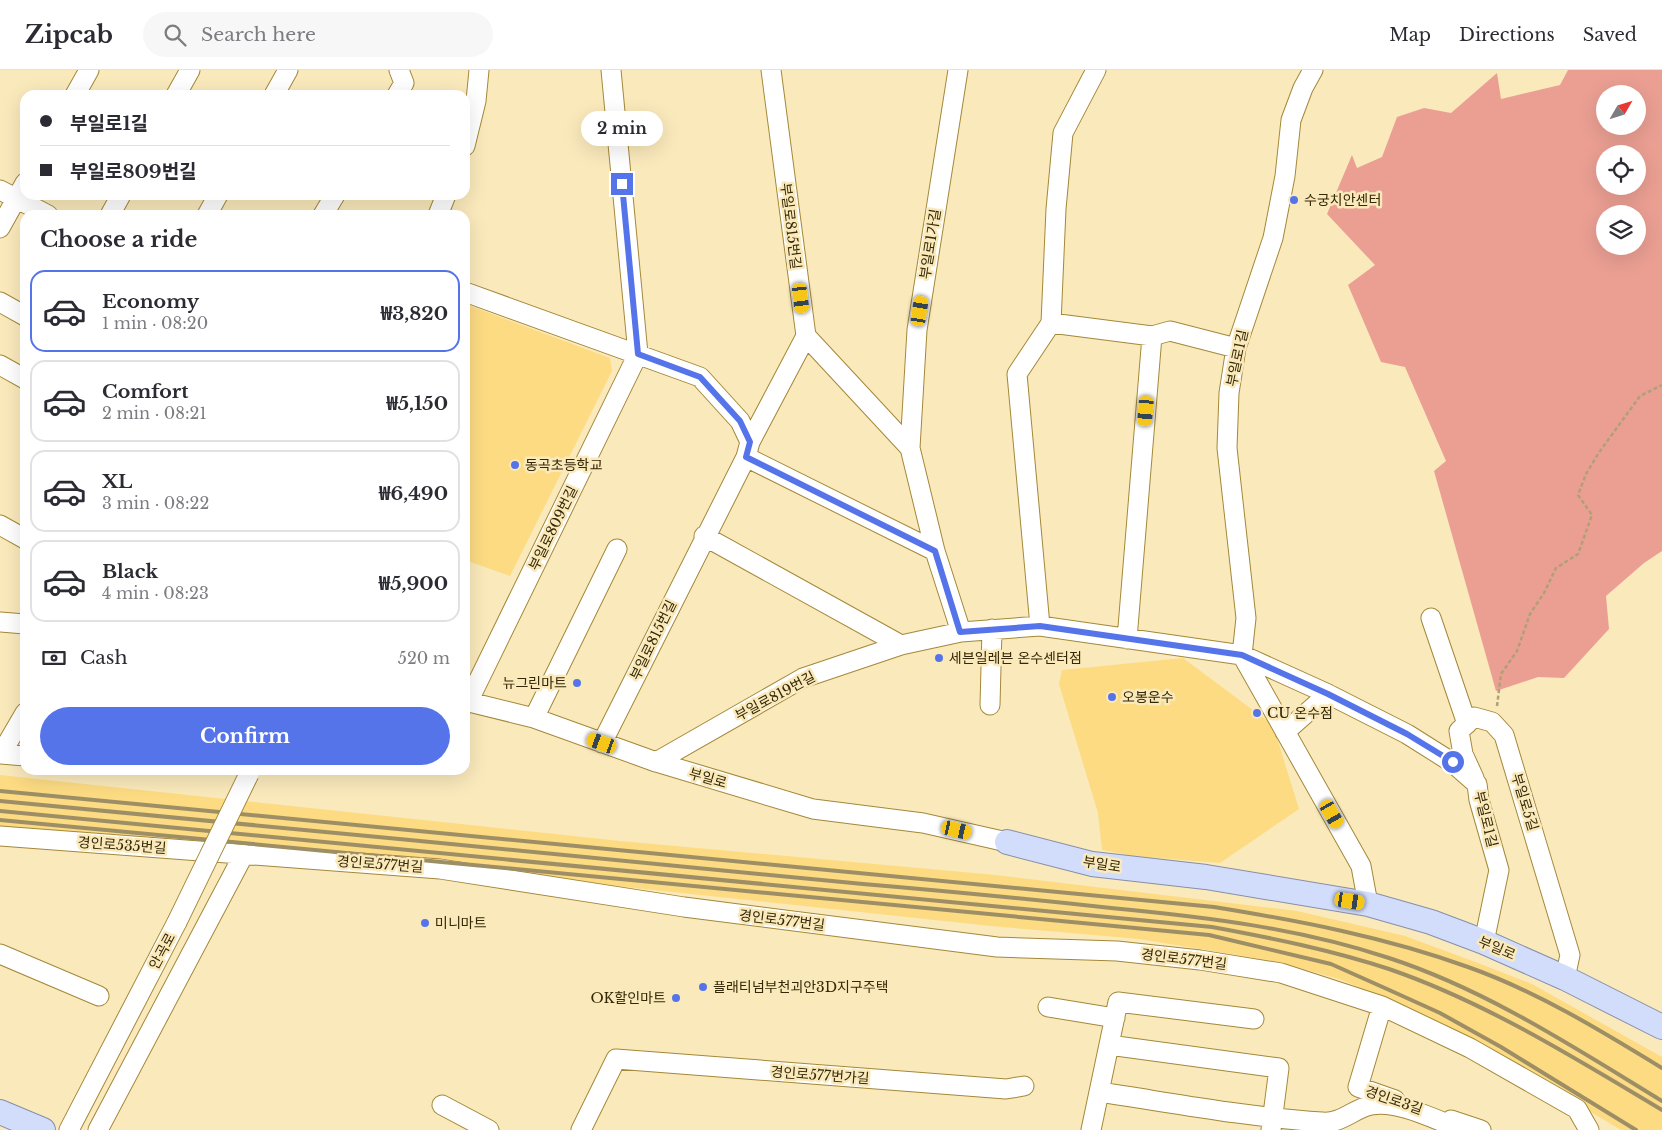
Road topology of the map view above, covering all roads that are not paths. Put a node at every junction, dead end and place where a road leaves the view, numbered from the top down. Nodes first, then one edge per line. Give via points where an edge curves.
1 (89, 70) edge
2 (190, 70) edge
3 (288, 70) edge
4 (479, 70) edge
5 (611, 70) edge
6 (771, 70) edge
7 (958, 70) edge
8 (1096, 70) edge
9 (1313, 70) edge
10 (78, 90) edge
11 (179, 90) edge
12 (277, 90) edge
13 (470, 126) edge
14 (14, 190) edge
15 (28, 200) edge
16 (41, 210) edge
17 (0, 228) edge
18 (470, 294) edge
19 (0, 302) edge
20 (20, 313) edge
21 (1051, 323) junction
22 (806, 336) junction
23 (1152, 336) junction
24 (1236, 348) junction
25 (638, 354) junction
26 (0, 366) edge
27 (20, 376) edge
28 (910, 448) junction
29 (748, 450) junction
30 (0, 526) edge
31 (20, 536) edge
32 (704, 536) junction
33 (617, 549) dead end
34 (935, 551) junction
35 (1431, 618) dead end
36 (0, 622) edge
37 (20, 624) edge
38 (1040, 626) junction
39 (992, 628) junction
40 (960, 632) junction
41 (1127, 639) junction
42 (901, 645) junction
43 (1242, 655) junction
44 (470, 694) edge
45 (1328, 694) junction
46 (470, 703) edge
47 (990, 705) dead end
48 (534, 718) junction
49 (20, 722) edge
50 (1467, 724) junction
51 (1285, 732) junction
52 (602, 743) junction
53 (1, 754) edge
54 (20, 756) edge
55 (656, 762) junction
56 (249, 775) edge
57 (1477, 784) junction
58 (0, 836) edge
59 (1007, 842) joint
60 (244, 854) junction
61 (1368, 904) junction
62 (1484, 942) junction
63 (0, 954) edge
64 (1565, 978) junction
65 (99, 996) dead end
66 (1382, 1006) junction
67 (1048, 1007) dead end
68 (1115, 1018) junction
69 (1254, 1019) dead end
70 (1662, 1027) edge
71 (1109, 1045) junction
72 (1024, 1086) dead end
73 (1099, 1092) junction
74 (442, 1105) dead end
75 (0, 1112) edge
76 (1272, 1124) edge
77 (43, 1130) edge
78 (69, 1130) edge
79 (98, 1130) edge
80 (489, 1130) edge
81 (581, 1130) edge
82 (1092, 1130) edge
83 (1463, 1130) edge
84 (1481, 1130) edge
85 (1589, 1130) edge

1 - 10 street
2 - 11 street
3 - 12 street
4 - 13 street
5 - 25 street
6 - 22 street, 부일로815번길
7 - 28 street, 부일로1가길 via 917,330
8 - 21 street via 1063,133
9 - 24 street, 부일로1길 via 1291,120 1273,238
14 - 17 street
15 - 16 street
18 - 25 street
19 - 20 street
21 - 23 street
21 - 38 street via 1016,374
22 - 28 street, 부일로1가길
22 - 29 street, 부일로815번길
23 - 24 street via 1170,331
23 - 41 street
24 - 43 street, 부일로1길 via 1227,415 1227,448 1245,598
25 - 29 street via 700,377 740,421
25 - 44 street, 부일로809번길
26 - 27 street
28 - 34 street, 부일로1가길
29 - 32 street, 부일로815번길
29 - 34 street
30 - 31 street
32 - 42 street
32 - 52 street, 부일로815번길
33 - 48 street
34 - 40 street, 부일로1가길
35 - 50 street
36 - 37 street
38 - 39 street
38 - 41 street
39 - 40 street
39 - 47 street
40 - 42 street, 부일로819번길
41 - 43 street
42 - 55 street, 부일로819번길 via 803,678
43 - 45 street, 부일로1길
43 - 51 street
45 - 51 street
45 - 57 street, 부일로1길 via 1407,734 1453,762
46 - 48 street, 부일로
48 - 52 street, 부일로
49 - 53 street
50 - 57 street via 1459,732 1463,754
50 - 64 street, 부일로5길 via 1474,717 1492,722 1504,735 1570,955
51 - 61 street via 1361,866
52 - 55 street, 부일로
53 - 54 street
55 - 59 street, 부일로 via 813,809 923,823
56 - 78 street, 안곡로, bridge via 177,922
57 - 62 street, 부일로1길 via 1478,800 1499,870
58 - 60 street, 경인로535번길
59 - 61 main road, 부일로 via 1092,864 1206,877
60 - 66 street, 경인로577번길 via 440,869 684,907 997,947 1117,952 1200,960 1282,973
60 - 79 street
61 - 62 main road, 부일로 via 1431,922
62 - 64 main road, 부일로
63 - 65 street
64 - 70 main road, 부일로
66 - 84 street, 경인로3길 via 1358,1087
66 - 85 street, 경인로577번길 via 1470,1048 1577,1109
67 - 68 street
68 - 69 street via 1118,1002
68 - 71 street
71 - 73 street
71 - 76 street via 1279,1068
72 - 81 street, 경인로577번가길 via 1006,1089 616,1059
73 - 76 street
73 - 82 street
74 - 80 street
75 - 77 main road
76 - 83 street via 1325,1123 1371,1104 1391,1104

